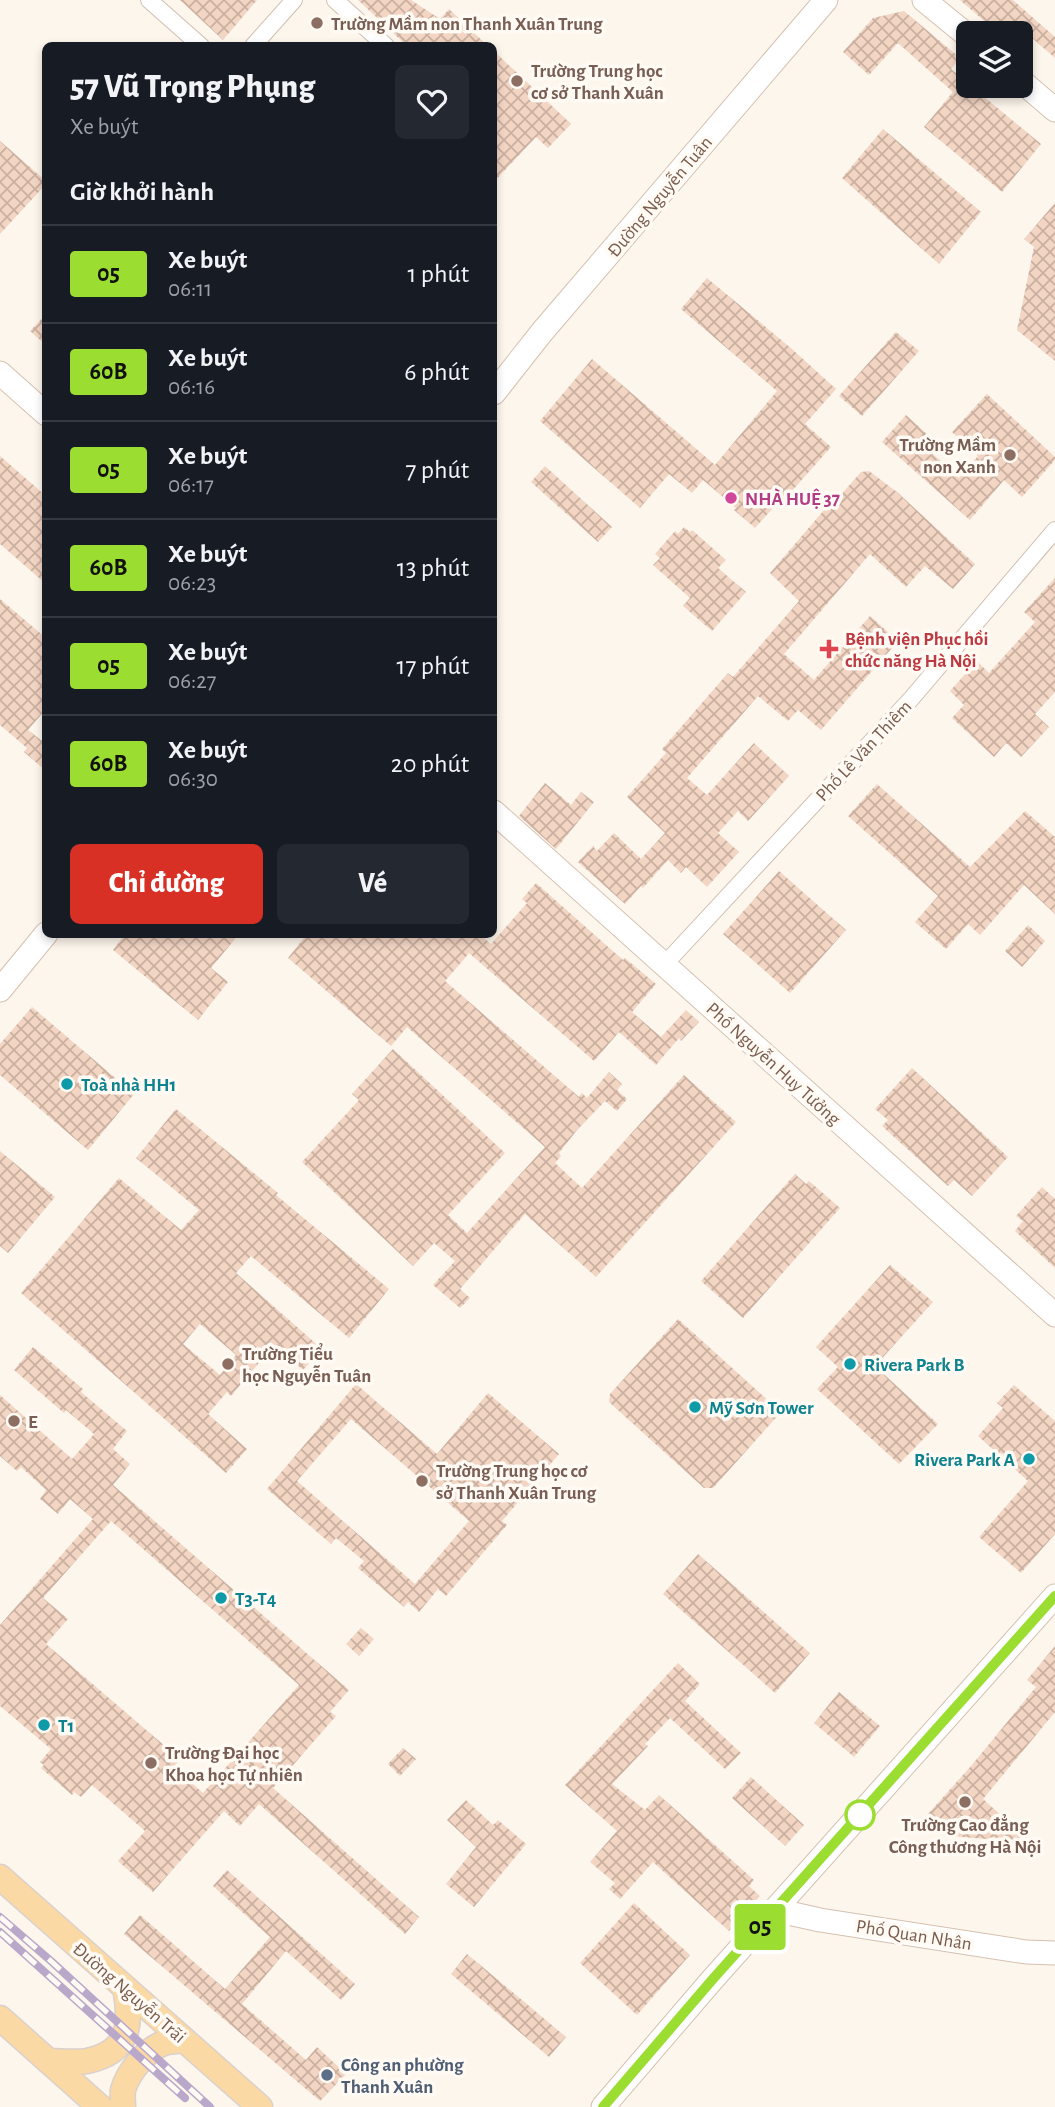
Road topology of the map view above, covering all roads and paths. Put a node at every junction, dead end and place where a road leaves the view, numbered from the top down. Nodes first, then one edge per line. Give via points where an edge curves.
1 (149, 0) edge
2 (294, 0) edge
3 (335, 0) edge
4 (826, 0) edge
5 (924, 0) edge
6 (956, 26) edge
7 (196, 42) edge
8 (257, 42) edge
9 (382, 42) edge
10 (1033, 91) edge
11 (1055, 110) edge
12 (0, 373) edge
13 (497, 389) edge
14 (42, 410) edge
15 (1055, 530) edge
16 (497, 815) edge
17 (43, 938) edge
18 (664, 965) junction
19 (0, 990) edge
20 (1055, 1315) edge
21 (1055, 1596) edge
22 (0, 1877) edge
23 (775, 1910) junction
24 (1055, 1953) edge
25 (125, 1988) junction
26 (0, 2018) edge
27 (184, 2040) junction
28 (48, 2061) junction
29 (100, 2107) edge
30 (123, 2107) edge
31 (260, 2107) edge
32 (603, 2107) edge

1 - 7 street
2 - 8 street
3 - 9 street
4 - 13 street, Đường Nguyễn Tuân
5 - 6 street
10 - 11 street
12 - 14 street
15 - 18 street, Phố Lê Văn Thiêm via 911,698
16 - 18 street, Phố Nguyễn Huy Tưởng
17 - 19 street
18 - 20 street, Phố Nguyễn Huy Tưởng
21 - 23 street
22 - 25 main road, Đường Nguyễn Trãi
23 - 24 street, Phố Quan Nhân
23 - 32 street
25 - 27 main road, Đường Nguyễn Trãi
25 - 28 main road via 129,2022 116,2049 85,2062
26 - 28 main road
27 - 30 main road via 166,2042 143,2059 123,2091
27 - 31 main road, Đường Nguyễn Trãi
28 - 29 main road

